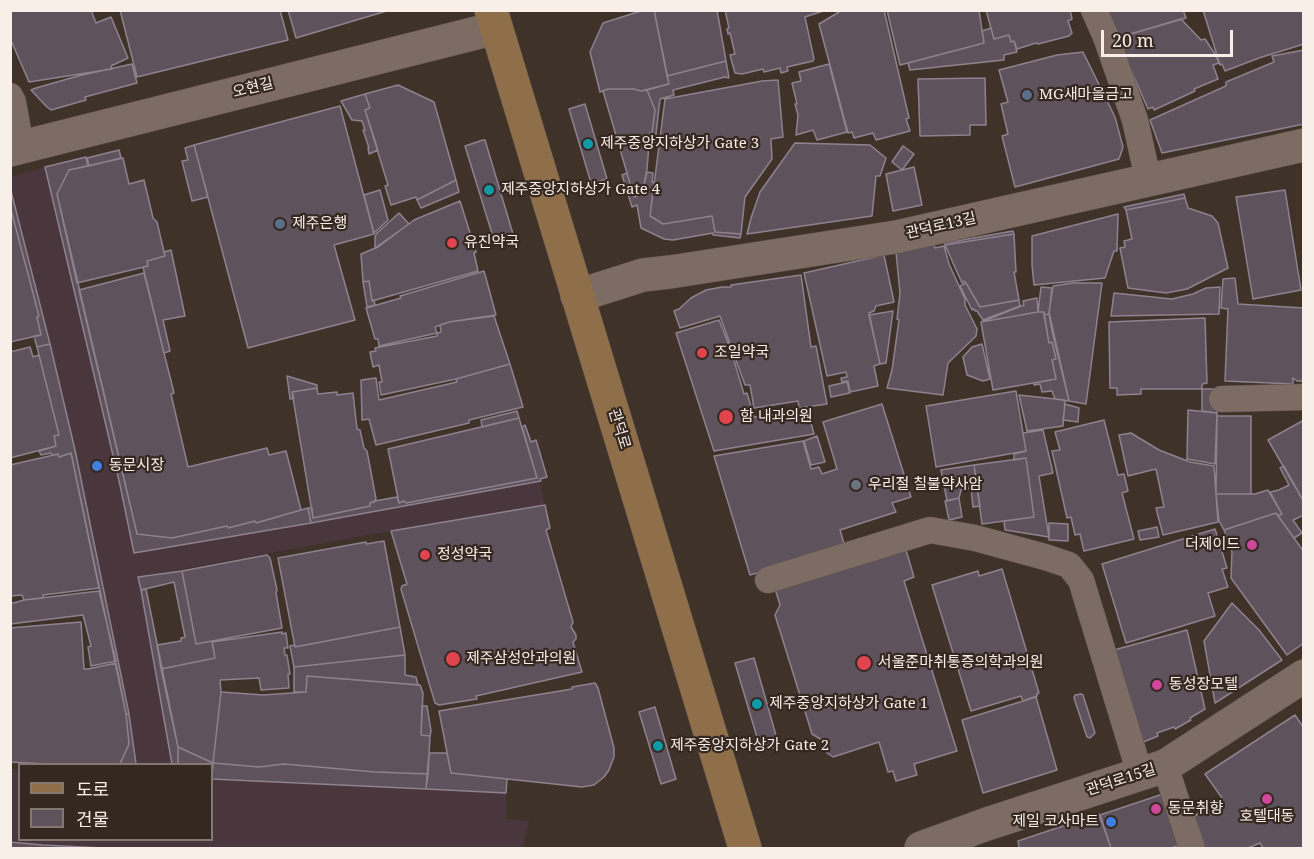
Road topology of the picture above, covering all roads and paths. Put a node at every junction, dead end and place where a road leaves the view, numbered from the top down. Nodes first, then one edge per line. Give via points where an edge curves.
1 (1094, 10) edge
2 (494, 19) edge
3 (10, 96) edge
4 (1304, 145) edge
5 (16, 149) edge
6 (1148, 179) junction
7 (577, 296) junction
8 (1304, 397) edge
9 (1222, 399) dead end
10 (768, 580) dead end
11 (1304, 676) edge
12 (1153, 770) junction
13 (938, 846) edge
14 (745, 849) edge
15 (1192, 849) edge

1 - 6 lane via 1135,120
2 - 5 street, 오현길
2 - 7 main road, 관덕로
3 - 5 lane
4 - 6 street, 관덕로13길
6 - 7 street, 관덕로13길 via 897,237 643,275
7 - 14 main road, 관덕로
8 - 9 lane
10 - 12 lane via 930,530 975,538 1069,565 1081,580
11 - 12 street, 관덕로15길
12 - 13 street, 관덕로15길 via 998,820
12 - 15 lane

